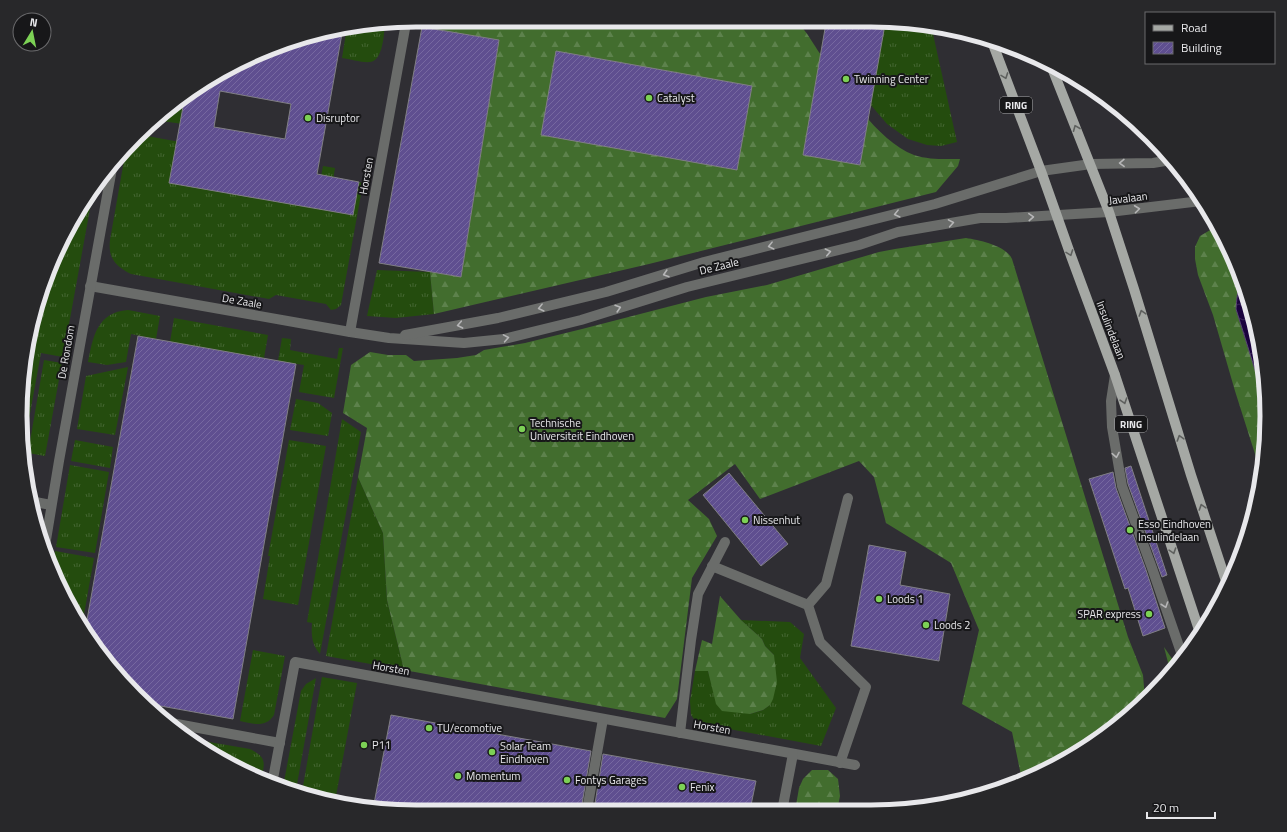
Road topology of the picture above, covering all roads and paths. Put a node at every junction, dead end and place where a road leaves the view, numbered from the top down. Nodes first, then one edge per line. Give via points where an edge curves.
1 (405, 27) edge
2 (994, 47) edge
3 (1054, 73) edge
4 (1164, 161) edge
5 (1091, 164) junction
6 (1041, 171) junction
7 (111, 175) edge
8 (1195, 202) edge
9 (1109, 212) junction
10 (1057, 216) junction
11 (90, 286) junction
12 (350, 332) junction
13 (389, 338) junction
14 (1115, 374) junction
15 (848, 498) dead end
16 (36, 502) edge
17 (51, 505) junction
18 (46, 536) edge
19 (725, 542) dead end
20 (712, 566) junction
21 (1225, 577) edge
22 (808, 605) junction
23 (1198, 626) edge
24 (1181, 652) edge
25 (604, 719) junction
26 (178, 724) edge
27 (680, 733) junction
28 (280, 743) junction
29 (793, 754) junction
30 (840, 763) junction
31 (854, 765) dead end
32 (273, 777) edge
33 (588, 805) edge
34 (783, 805) edge

1 - 12 street, Horsten
2 -> 6 main road, Insulindelaan / RING
5 -> 3 main road
4 -> 5 street
5 - 6 street
5 - 9 main road
6 - 10 main road, Insulindelaan / RING
6 -> 13 street, De Zaale via 935,204 704,262 606,292 498,318
7 - 11 street, De Rondom
9 -> 8 street, Javalaan
9 - 10 street, Javalaan
21 -> 9 main road
13 -> 10 street, De Zaale via 464,343 504,339 581,320 687,287 859,245 898,232 980,218
10 -> 14 main road, Insulindelaan / RING
11 - 12 street, De Zaale
11 - 17 street, De Rondom
12 - 13 street, De Zaale
14 -> 23 main road, Insulindelaan / RING
14 -> 24 street via 1111,401 1112,428 1122,486
15 - 22 street via 826,584
16 - 17 street
17 - 18 street, De Rondom
19 - 20 street
20 - 22 street
20 - 27 street via 698,594
22 - 30 street via 820,642 866,687
25 - 27 street, Horsten
25 - 28 street, Horsten via 295,662
25 - 33 street
26 - 28 street
27 - 29 street, Horsten
28 - 32 street, Horsten
29 - 30 street, Horsten
29 - 34 street
30 - 31 street, Horsten

